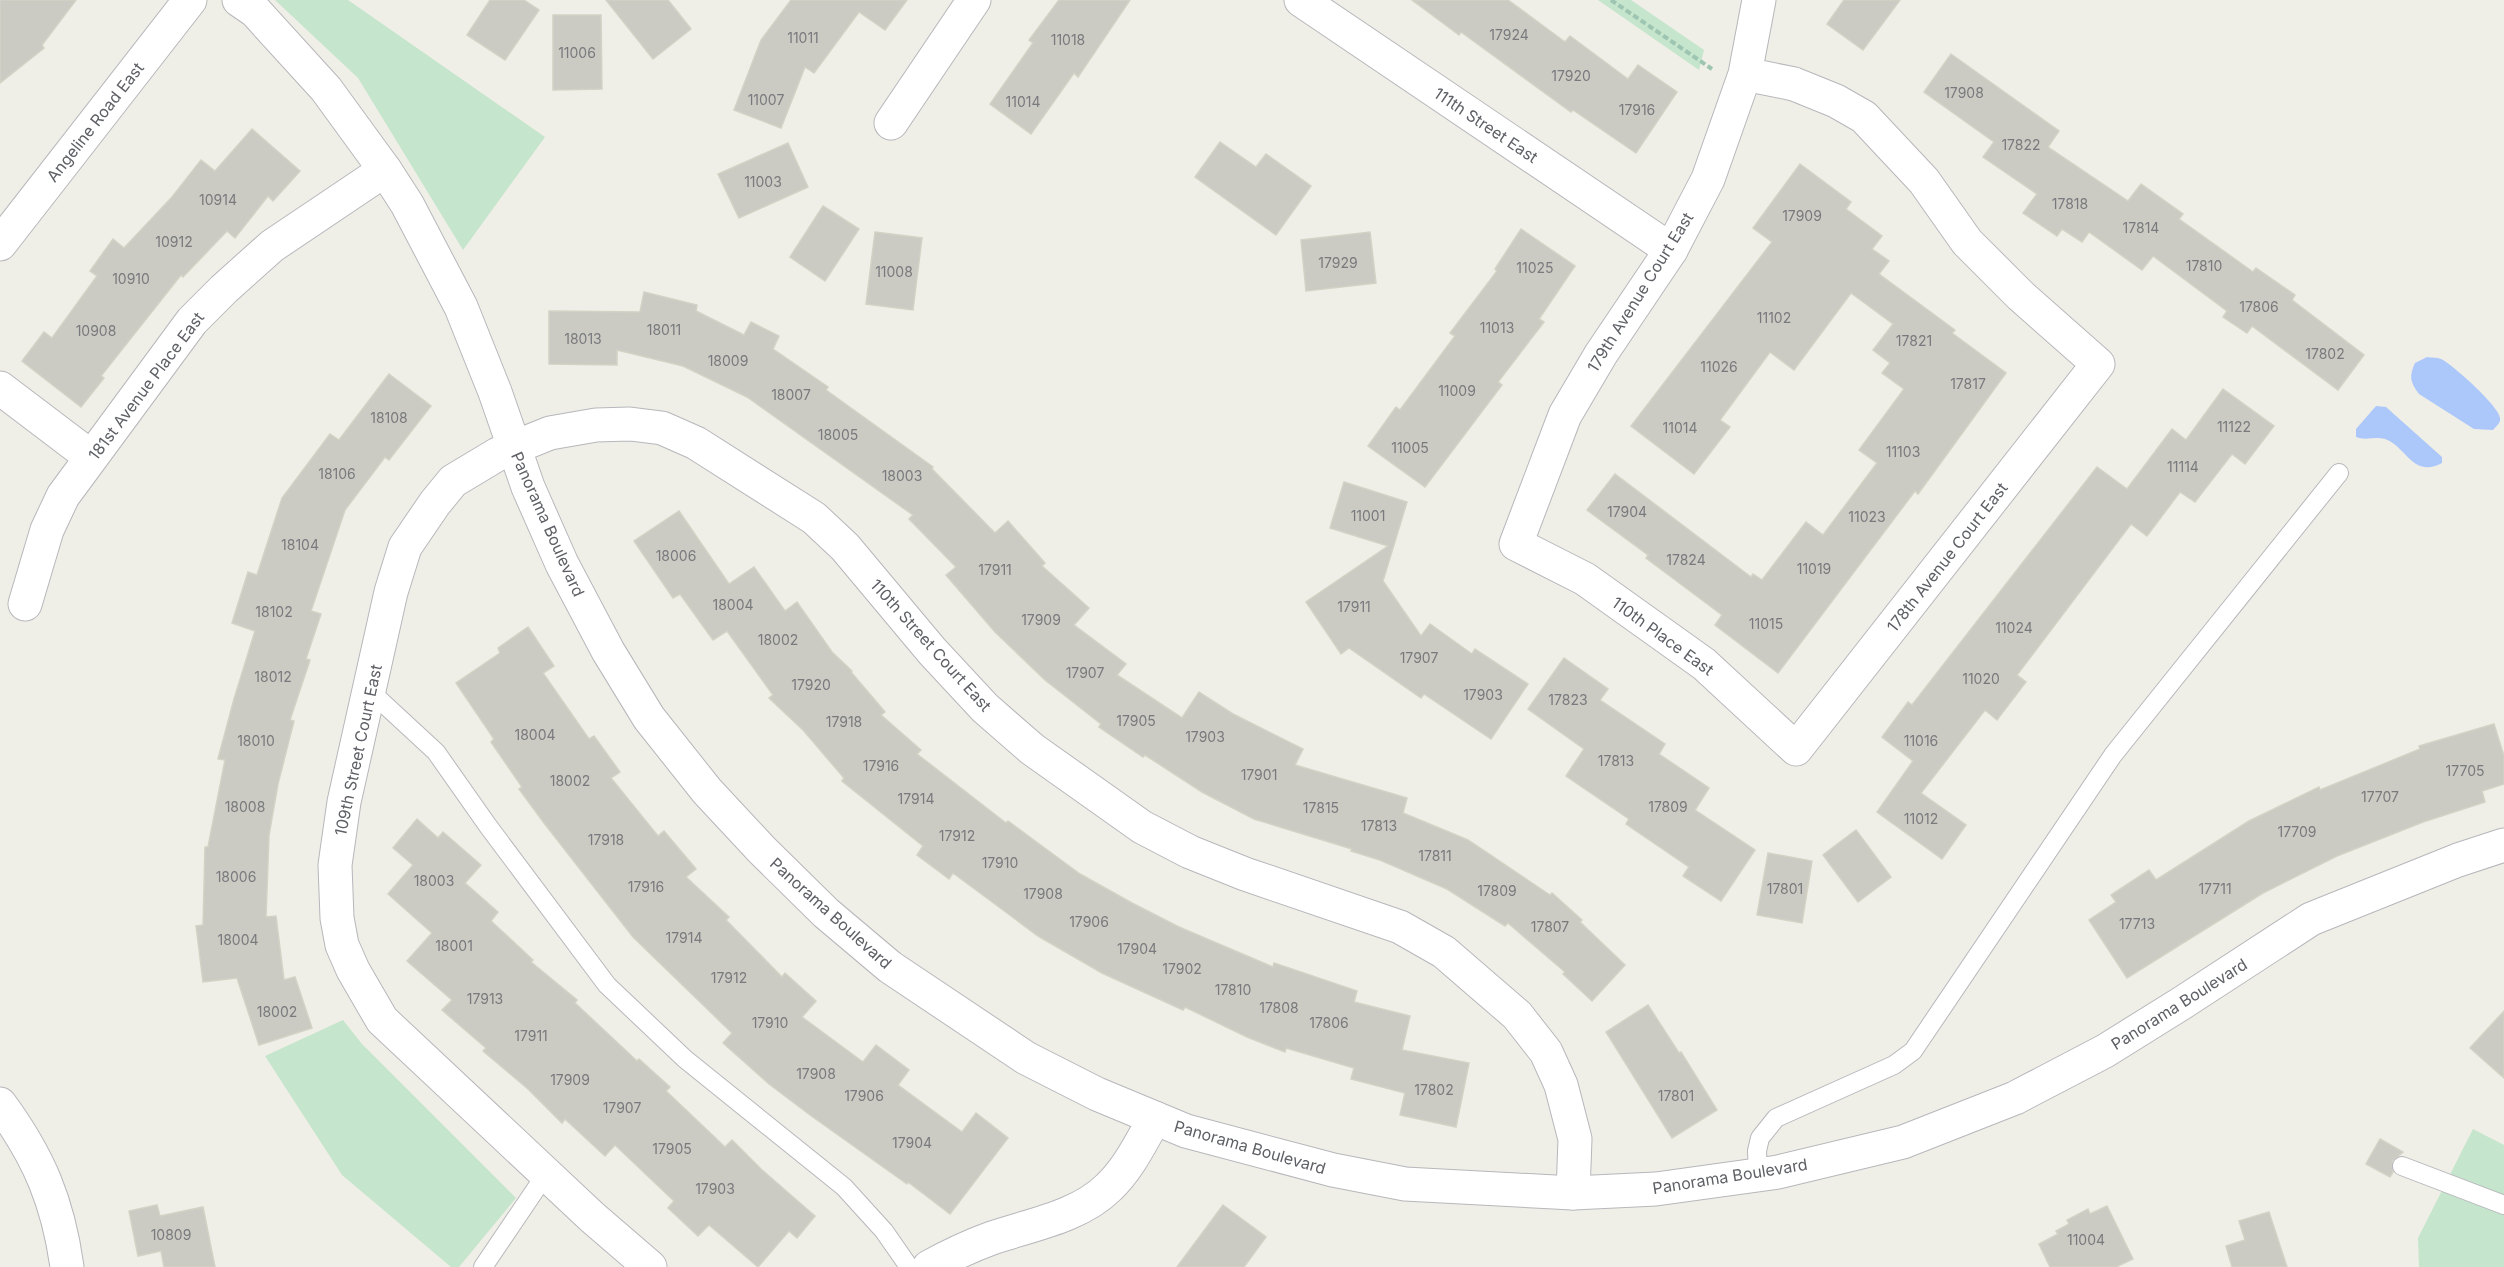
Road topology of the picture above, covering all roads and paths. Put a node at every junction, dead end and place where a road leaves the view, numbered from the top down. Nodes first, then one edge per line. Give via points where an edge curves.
1 (190, 0) edge
2 (239, 0) edge
3 (974, 0) edge
4 (1301, 0) edge
5 (1611, 0) edge
6 (1759, 0) edge
7 (1742, 81) junction
8 (891, 123) dead end
9 (385, 170) junction
10 (0, 244) edge
11 (1671, 250) junction
12 (0, 388) edge
13 (514, 449) junction
14 (92, 457) junction
15 (2339, 473) dead end
16 (1516, 544) joint
17 (26, 604) dead end
18 (370, 691) junction
19 (1796, 749) joint
20 (2504, 845) edge
21 (0, 1104) edge
22 (1155, 1118) junction
23 (2402, 1166) dead end
24 (546, 1174) junction
25 (1758, 1174) junction
26 (1573, 1192) junction
27 (2504, 1205) edge
28 (67, 1267) edge
29 (483, 1267) edge
30 (650, 1267) edge
31 (909, 1267) edge
32 (929, 1267) edge

1 - 10 street, Angeline Road East
2 - 9 street, Panorama Boulevard via 255,11 326,89
3 - 8 street
4 - 11 street, 111th Street East
5 - 7 path
6 - 7 street, 179th Avenue Court East
7 - 11 street, 179th Avenue Court East via 1708,179
7 - 19 street, 178th Avenue Court East via 1794,84 1864,117 1924,182 1967,242 2098,364
9 - 13 street, Panorama Boulevard via 461,307
9 - 14 street, 181st Avenue Place East via 272,246 224,289 192,321
11 - 16 street, 179th Avenue Court East via 1565,415
12 - 14 street
13 - 18 street, 109th Street Court East via 498,454 453,481 405,548 391,592
13 - 22 street, Panorama Boulevard via 562,564 649,718 707,791 762,850 826,913 890,967 1026,1058
13 - 26 street, 110th Street Court East via 550,434 630,424 662,429 696,443 814,518 845,547 985,708 1032,749 1142,827 1245,874 1400,927 1444,952 1517,1015 1546,1052 1561,1085 1575,1139
14 - 17 street, 181st Avenue Place East via 63,496 51,522
15 - 25 lane via 2113,755 1913,1052 1894,1065 1776,1119 1760,1138
16 - 19 street, 110th Place East via 1585,579 1704,664
18 - 24 street, 109th Street Court East via 344,802 335,865 342,945 382,1020
18 - 31 lane via 436,752 607,985 685,1059 844,1187 884,1231
20 - 25 street, Panorama Boulevard via 2311,919 2105,1051 2015,1098 1903,1142
21 - 28 street via 34,1156 52,1197
22 - 26 street, Panorama Boulevard via 1186,1131 1310,1164 1405,1184
22 - 32 street via 1128,1166 1108,1188 1085,1204 990,1239
23 - 27 lane
24 - 29 lane
24 - 30 street, 109th Street Court East
25 - 26 street, Panorama Boulevard via 1656,1189

